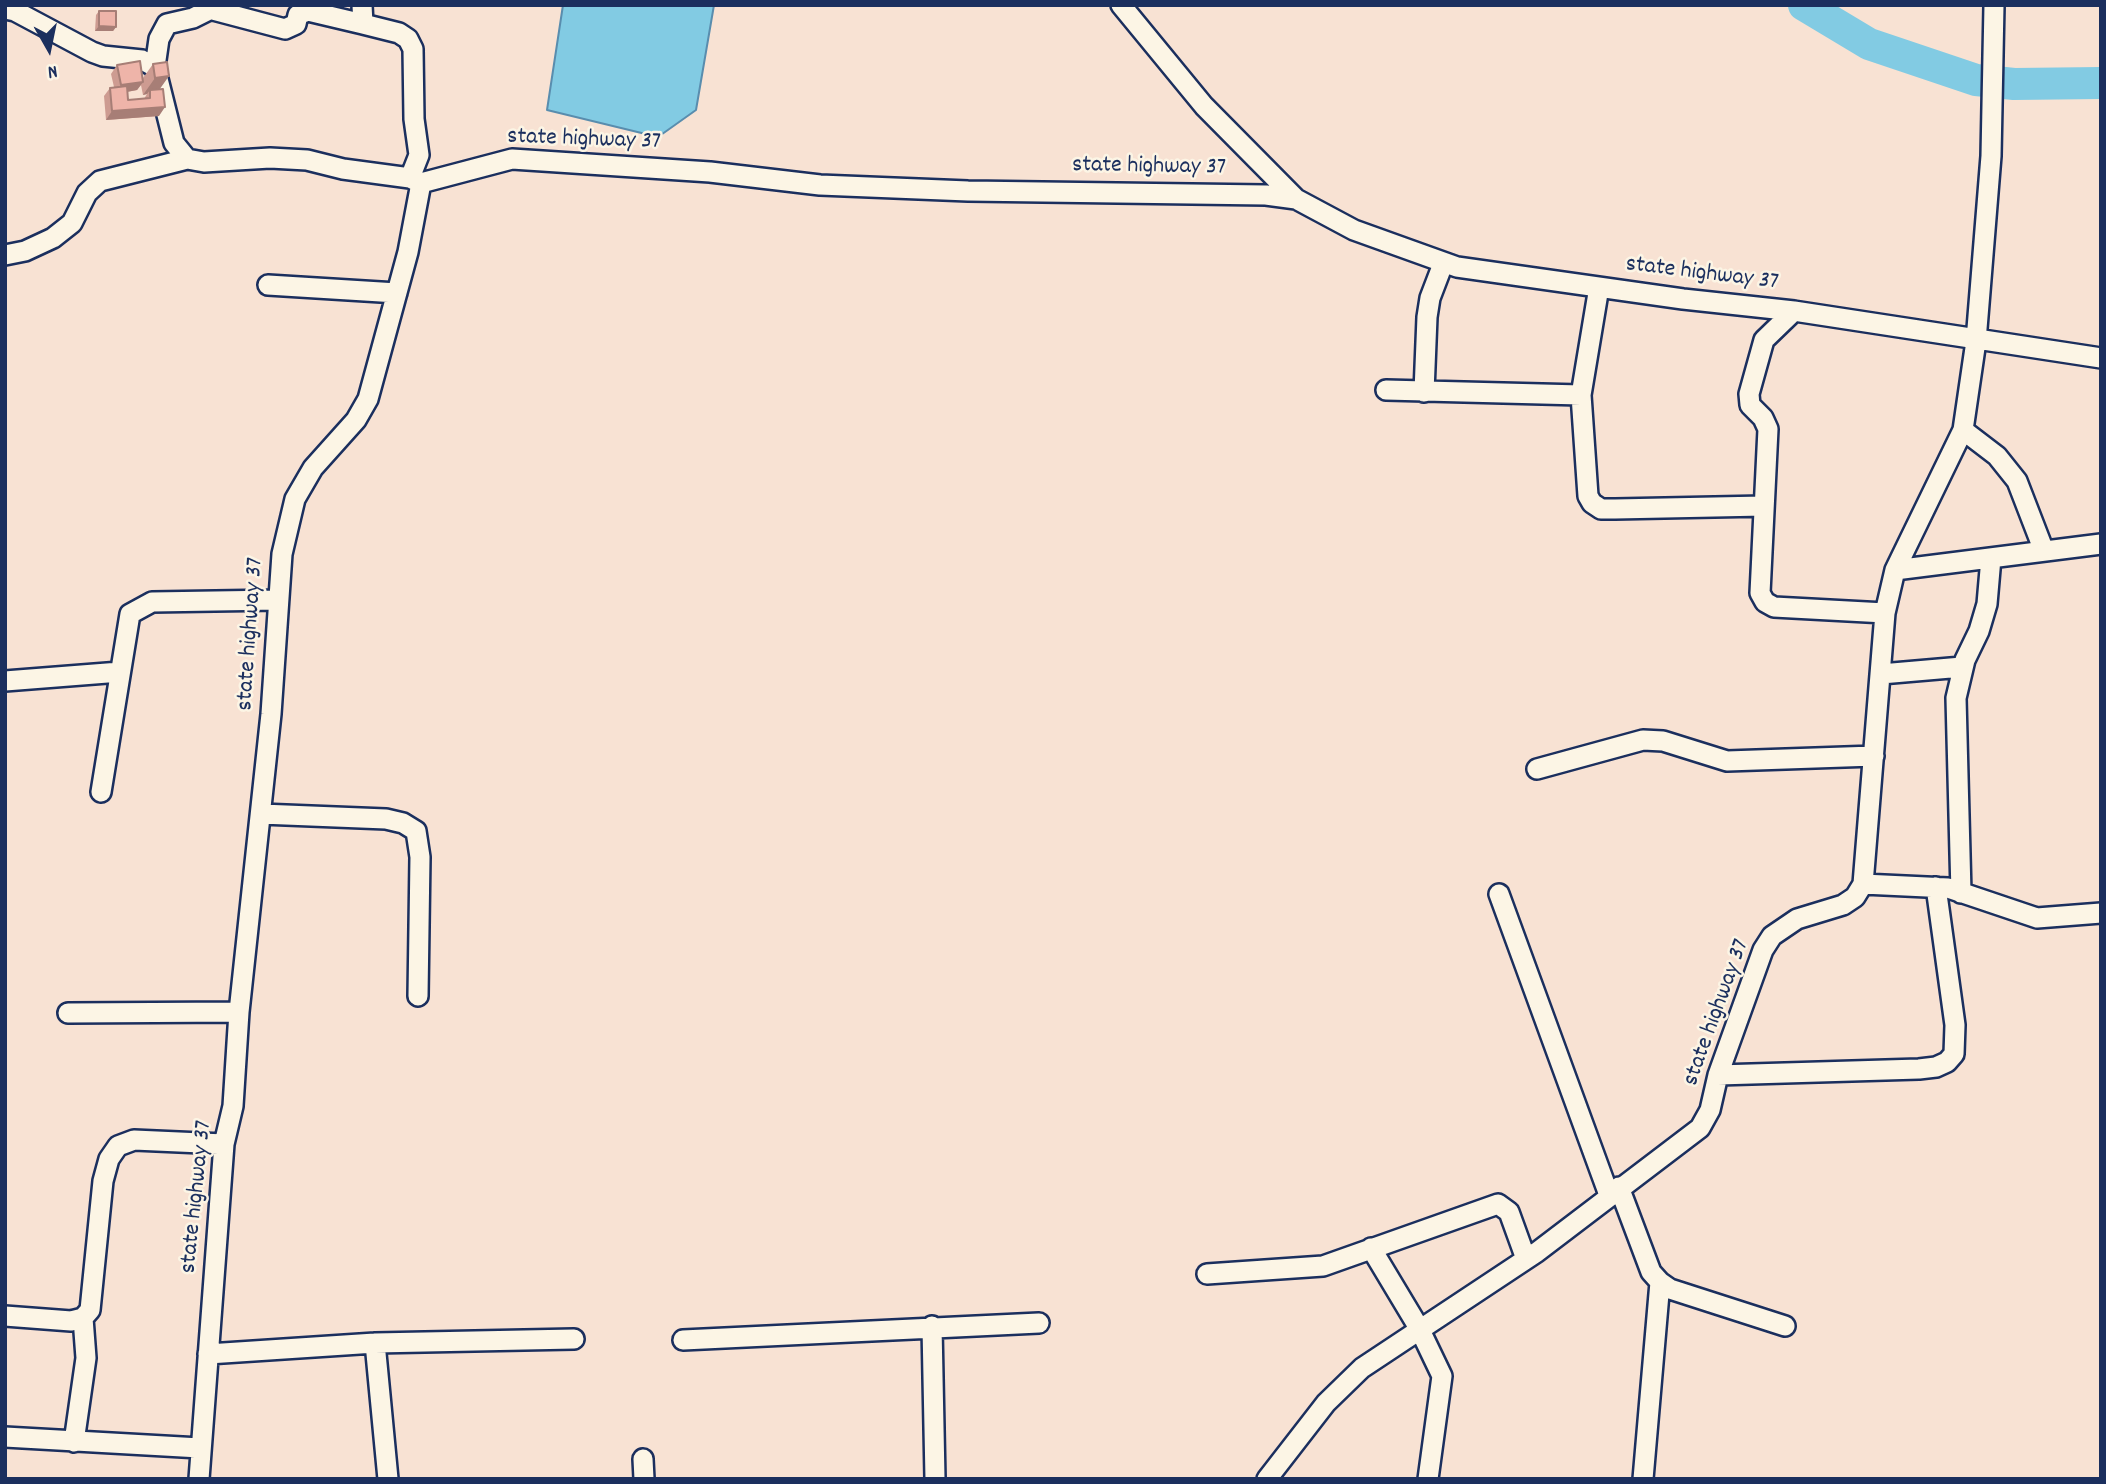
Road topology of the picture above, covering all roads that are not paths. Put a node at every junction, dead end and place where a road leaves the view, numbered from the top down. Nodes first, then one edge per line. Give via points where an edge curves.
1 (1121, 5) edge
2 (1994, 5) edge
3 (216, 8) edge
4 (5, 9) edge
5 (362, 15) edge
6 (155, 67) junction
7 (187, 159) junction
8 (416, 181) junction
9 (1296, 199) junction
10 (5, 255) edge
11 (1443, 264) junction
12 (268, 285) dead end
13 (1599, 287) junction
14 (397, 293) junction
15 (1794, 311) junction
16 (1976, 341) junction
17 (2101, 358) edge
18 (1386, 390) dead end
19 (1424, 392) junction
20 (1581, 395) junction
21 (1963, 430) junction
22 (1764, 506) junction
23 (2101, 544) edge
24 (2044, 551) junction
25 (1991, 558) junction
26 (1895, 570) junction
27 (278, 600) junction
28 (1885, 613) junction
29 (1962, 667) junction
30 (120, 672) junction
31 (1881, 674) junction
32 (5, 681) edge
33 (1874, 756) junction
34 (1537, 769) dead end
35 (101, 792) dead end
36 (261, 814) junction
37 (1863, 884) junction
38 (1936, 887) junction
39 (1961, 892) junction
40 (1499, 894) dead end
41 (2101, 913) edge
42 (418, 996) dead end
43 (239, 1012) junction
44 (68, 1013) dead end
45 (1718, 1075) junction
46 (224, 1143) junction
47 (1614, 1191) junction
48 (1371, 1248) junction
49 (1526, 1259) junction
50 (1207, 1274) dead end
51 (1660, 1282) junction
52 (5, 1316) edge
53 (83, 1318) junction
54 (1039, 1323) dead end
55 (932, 1326) junction
56 (1785, 1326) dead end
57 (1419, 1328) junction
58 (574, 1339) dead end
59 (683, 1340) dead end
60 (375, 1343) junction
61 (208, 1354) junction
62 (5, 1437) edge
63 (74, 1442) junction
64 (200, 1448) junction
65 (199, 1479) edge
66 (388, 1479) edge
67 (935, 1479) edge
68 (1267, 1479) edge
69 (1428, 1479) edge
70 (1643, 1479) edge

1 - 9 street via 1204,106
2 - 16 street via 1991,156
3 - 5 street via 285,29 308,11
3 - 6 street via 167,24 159,39
4 - 6 street via 103,56 142,60
5 - 8 street via 408,39 413,50 419,155
6 - 7 street via 174,142
7 - 8 street via 307,160
7 - 10 street via 100,181 87,193 72,223 53,238
8 - 9 street, state highway 37 via 512,159 710,172 820,185
8 - 14 street, state highway 37
9 - 11 street, state highway 37 via 1354,230
11 - 13 street, state highway 37
11 - 19 street via 1430,298
12 - 14 street
13 - 15 street, state highway 37
13 - 20 street
14 - 27 street, state highway 37 via 368,399 356,420 313,468 295,499 282,554
15 - 16 street, state highway 37
15 - 22 street via 1764,340 1749,394 1750,405 1768,429
16 - 17 street, state highway 37
16 - 21 street
18 - 19 street
19 - 20 street
20 - 22 street via 1588,496 1601,509
21 - 24 street via 1997,456 2017,481
21 - 26 street
22 - 28 street via 1759,579 1765,602 1774,607
23 - 24 street
24 - 25 street
25 - 26 street
25 - 29 street via 1987,604
26 - 28 street
27 - 30 street via 152,602 138,608 127,623
27 - 36 street, state highway 37
28 - 31 street
29 - 31 street
29 - 39 street via 1956,698
30 - 32 street
30 - 35 street
31 - 33 street
33 - 34 street via 1727,761 1664,741 1643,740
33 - 37 street
36 - 42 street via 386,819 416,831 420,857
36 - 43 street, state highway 37
37 - 38 street
37 - 45 street, state highway 37 via 1843,905 1797,919 1772,936
38 - 39 street
38 - 45 street via 1955,1025 1954,1054 1947,1062 1919,1069
39 - 41 street via 2038,918
40 - 47 street
43 - 44 street
43 - 46 street, state highway 37 via 233,1106
45 - 47 street, state highway 37 via 1710,1110 1700,1128
46 - 53 street via 134,1140 118,1146 103,1181 93,1292 90,1310
46 - 61 street, state highway 37
47 - 49 street, state highway 37
47 - 51 street via 1651,1272
48 - 49 street via 1498,1204 1509,1212
48 - 50 street via 1312,1269
48 - 57 street
49 - 57 street, state highway 37
51 - 56 street
51 - 70 street
52 - 53 street
53 - 63 street via 86,1358
54 - 55 street
55 - 59 street
55 - 67 street
57 - 68 street, state highway 37 via 1362,1368 1326,1404
57 - 69 street via 1442,1376
58 - 60 street
60 - 61 street
60 - 66 street
61 - 64 street, state highway 37
62 - 63 street
63 - 64 street
64 - 65 street, state highway 37

